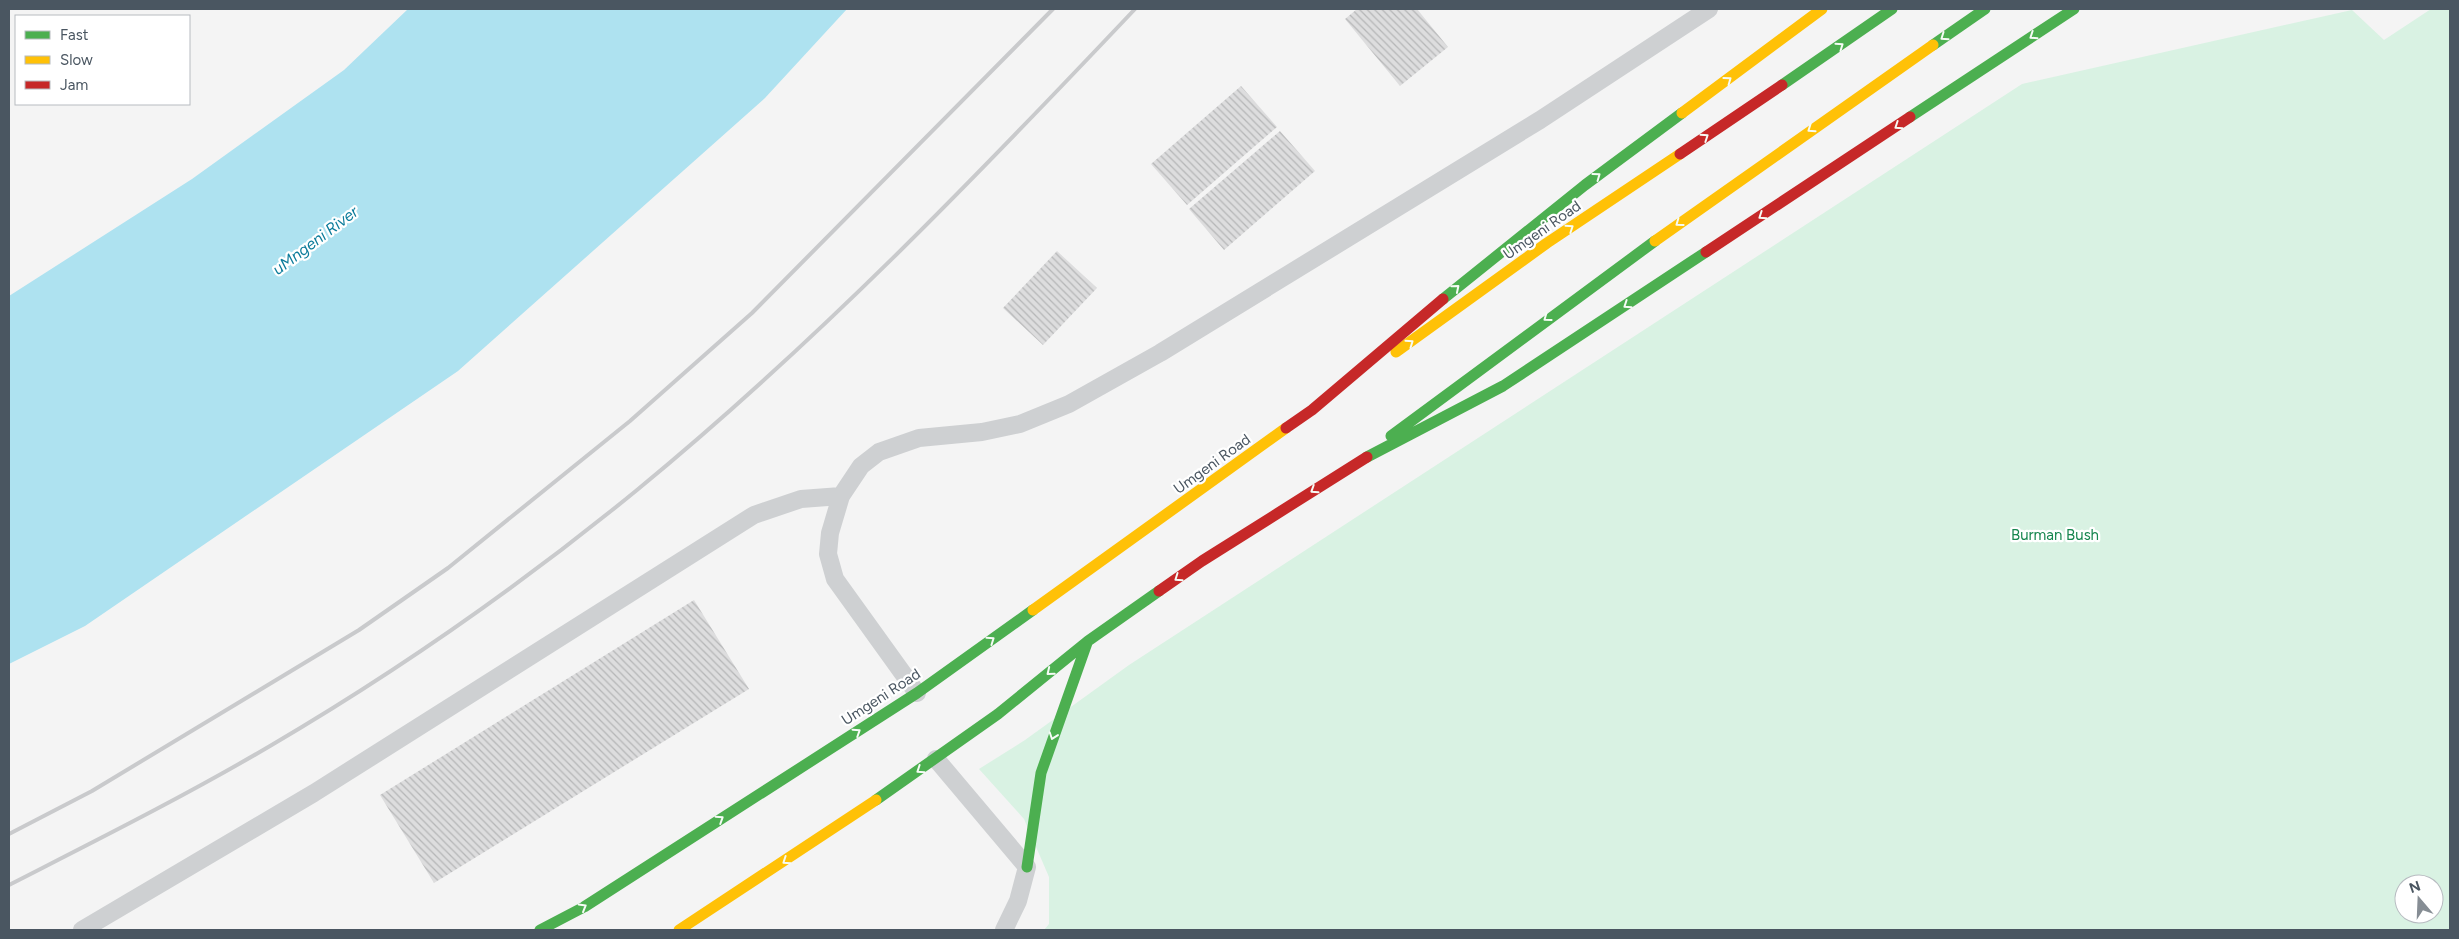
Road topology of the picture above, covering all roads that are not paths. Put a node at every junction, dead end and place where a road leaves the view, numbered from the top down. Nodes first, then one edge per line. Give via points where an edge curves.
1 (1709, 9) edge
2 (1822, 9) edge
3 (1892, 9) edge
4 (1984, 9) edge
5 (2074, 9) edge
6 (1312, 410) junction
7 (1355, 463) junction
8 (841, 496) junction
9 (1088, 641) junction
10 (917, 693) junction
11 (936, 759) junction
12 (1027, 867) junction
13 (82, 930) edge
14 (540, 930) edge
15 (678, 930) edge
16 (1004, 930) edge

1 - 8 lane via 1540,120 1160,353 1077,400 1020,424 982,432 919,438 879,452 861,466
6 -> 2 main road via 1501,250
6 -> 3 main road, Umgeni Road via 1547,243
4 -> 7 main road via 1548,317
5 -> 7 main road via 1504,386
10 -> 6 main road, Umgeni Road
7 -> 9 main road via 1202,561
8 - 10 lane via 830,533 828,554 835,579
8 - 13 lane via 801,499 754,515 314,793
9 -> 11 main road
9 -> 12 main road via 1041,773
14 -> 10 main road, Umgeni Road via 584,907
11 - 12 lane
11 -> 15 main road
12 - 16 lane via 1018,901

